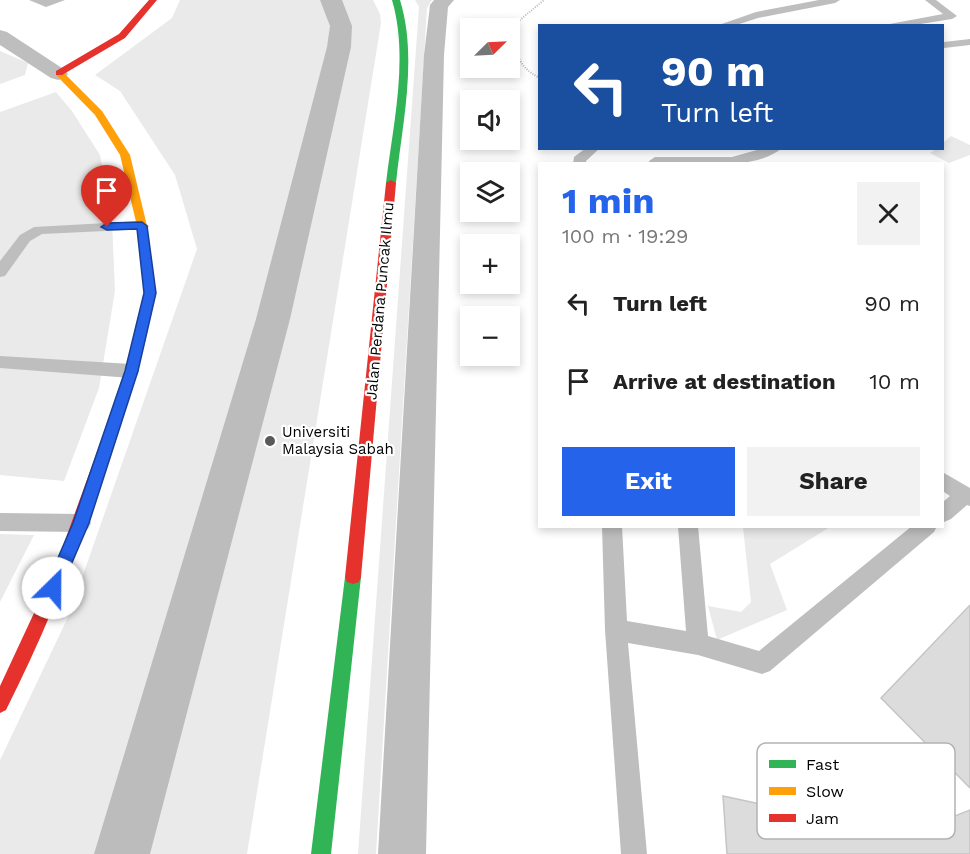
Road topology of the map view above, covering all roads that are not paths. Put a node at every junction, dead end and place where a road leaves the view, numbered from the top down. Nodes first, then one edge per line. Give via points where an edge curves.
1 (34, 0) edge
2 (60, 0) edge
3 (153, 0) edge
4 (396, 0) edge
5 (446, 0) edge
6 (835, 0) edge
7 (930, 0) edge
8 (727, 24) edge
9 (898, 24) edge
10 (0, 36) edge
11 (970, 42) edge
12 (944, 45) edge
13 (58, 74) junction
14 (669, 150) edge
15 (772, 150) edge
16 (653, 162) edge
17 (142, 226) junction
18 (0, 272) edge
19 (0, 362) edge
20 (131, 371) junction
21 (944, 481) edge
22 (967, 497) edge
23 (944, 513) edge
24 (0, 522) edge
25 (81, 523) junction
26 (612, 528) edge
27 (688, 528) edge
28 (925, 528) edge
29 (616, 630) junction
30 (698, 644) junction
31 (8, 674) edge
32 (0, 704) edge
33 (321, 854) edge
34 (402, 854) edge
35 (634, 854) edge

1 - 2 lane via 46,4
3 - 13 street via 122,36
4 - 33 street, Jalan Perdana Puncak Ilmu via 404,41 359,529
5 - 34 street via 439,5 434,55
6 - 8 lane
7 - 9 lane via 952,16
10 - 13 street
11 - 12 lane
13 - 17 street via 99,113 125,155
14 - 16 lane
15 - 16 lane via 759,157 732,161
17 - 18 lane via 39,230 26,238
17 - 20 street via 150,293
19 - 20 lane
20 - 25 street
21 - 22 lane
22 - 23 lane
24 - 25 lane
25 - 31 street
26 - 29 lane
27 - 30 lane
28 - 30 lane via 762,663
29 - 30 lane
29 - 35 lane
31 - 32 street

